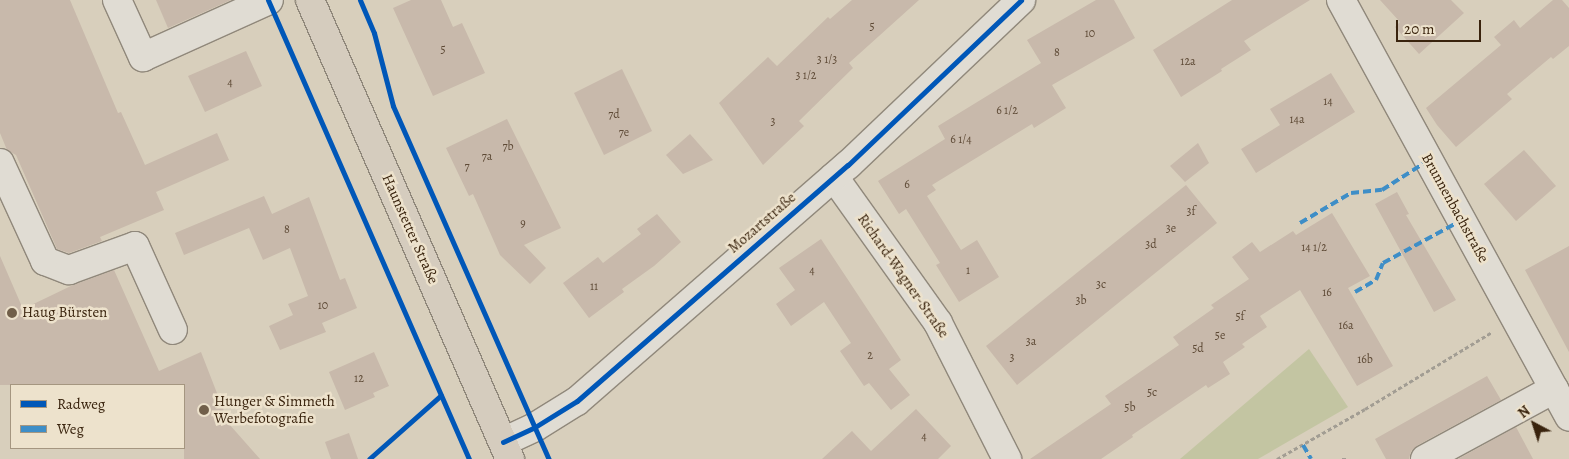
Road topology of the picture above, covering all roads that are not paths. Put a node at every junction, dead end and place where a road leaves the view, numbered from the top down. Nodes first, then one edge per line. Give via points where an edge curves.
1 (117, 0) edge
2 (268, 0) edge
3 (310, 0) edge
4 (1022, 0) edge
5 (1342, 0) edge
6 (0, 164) edge
7 (834, 177) junction
8 (172, 330) dead end
9 (1554, 389) junction
10 (1569, 417) edge
11 (506, 450) edge
12 (1007, 459) edge
13 (1425, 459) edge

1 - 2 street via 143,57
3 - 11 main road, Haunstetter Straße
4 - 7 street, Mozartstraße
5 - 9 street, Brunnenbachstraße
6 - 8 street via 45,261 68,270 135,246
7 - 11 street, Mozartstraße via 577,401
7 - 12 street, Richard-Wagner-Straße via 938,323
9 - 10 street, Brunnenbachstraße
9 - 13 street

